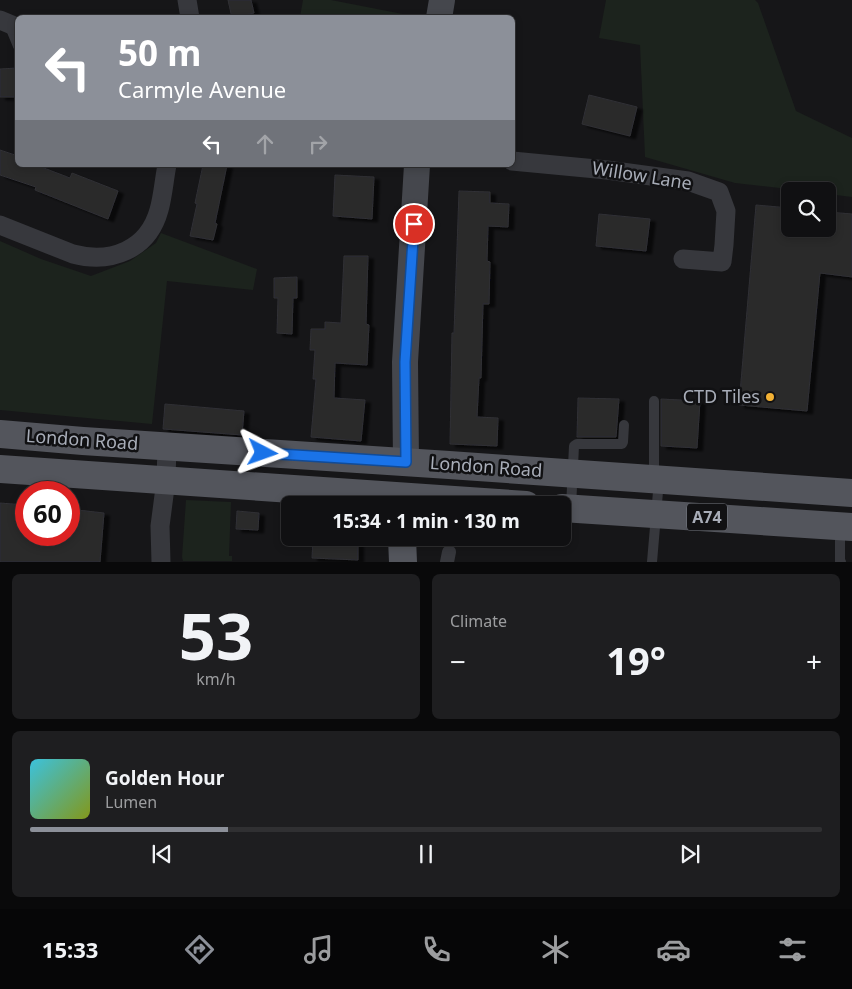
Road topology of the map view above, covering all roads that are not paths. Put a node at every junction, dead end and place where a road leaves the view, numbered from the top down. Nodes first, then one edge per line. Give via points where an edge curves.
1 (187, 0) edge
2 (442, 0) edge
3 (190, 15) edge
4 (440, 15) edge
5 (6, 22) edge
6 (15, 39) edge
7 (515, 161) edge
8 (167, 167) edge
9 (417, 167) edge
10 (0, 225) edge
11 (683, 259) dead end
12 (654, 401) dead end
13 (624, 425) dead end
14 (0, 434) edge
15 (167, 446) junction
16 (406, 462) junction
17 (0, 469) edge
18 (572, 473) junction
19 (166, 480) junction
20 (659, 480) junction
21 (852, 493) edge
22 (347, 496) edge
23 (404, 496) edge
24 (569, 496) edge
25 (571, 508) edge
26 (657, 514) junction
27 (846, 527) edge
28 (161, 562) edge
29 (652, 562) edge
30 (842, 562) edge

1 - 3 street
2 - 4 main road
5 - 6 lane
7 - 11 street, Willow Lane via 688,181 719,192 726,211 722,262
8 - 10 street via 159,210 150,230 123,252 98,258 86,257
9 - 16 main road via 405,362
12 - 20 lane via 654,468
13 - 18 lane via 622,444 574,446
14 - 15 main road, London Road / A74
15 - 16 main road, London Road / A74
15 - 19 street
16 - 18 main road, London Road / A74
16 - 23 main road
17 - 19 main road, London Road
18 - 20 main road, London Road / A74
18 - 24 lane
19 - 22 main road, London Road
19 - 28 street via 160,526
20 - 21 main road, London Road / A74
20 - 26 lane
25 - 26 main road, A74
26 - 27 main road, A74
26 - 29 lane
27 - 30 lane

